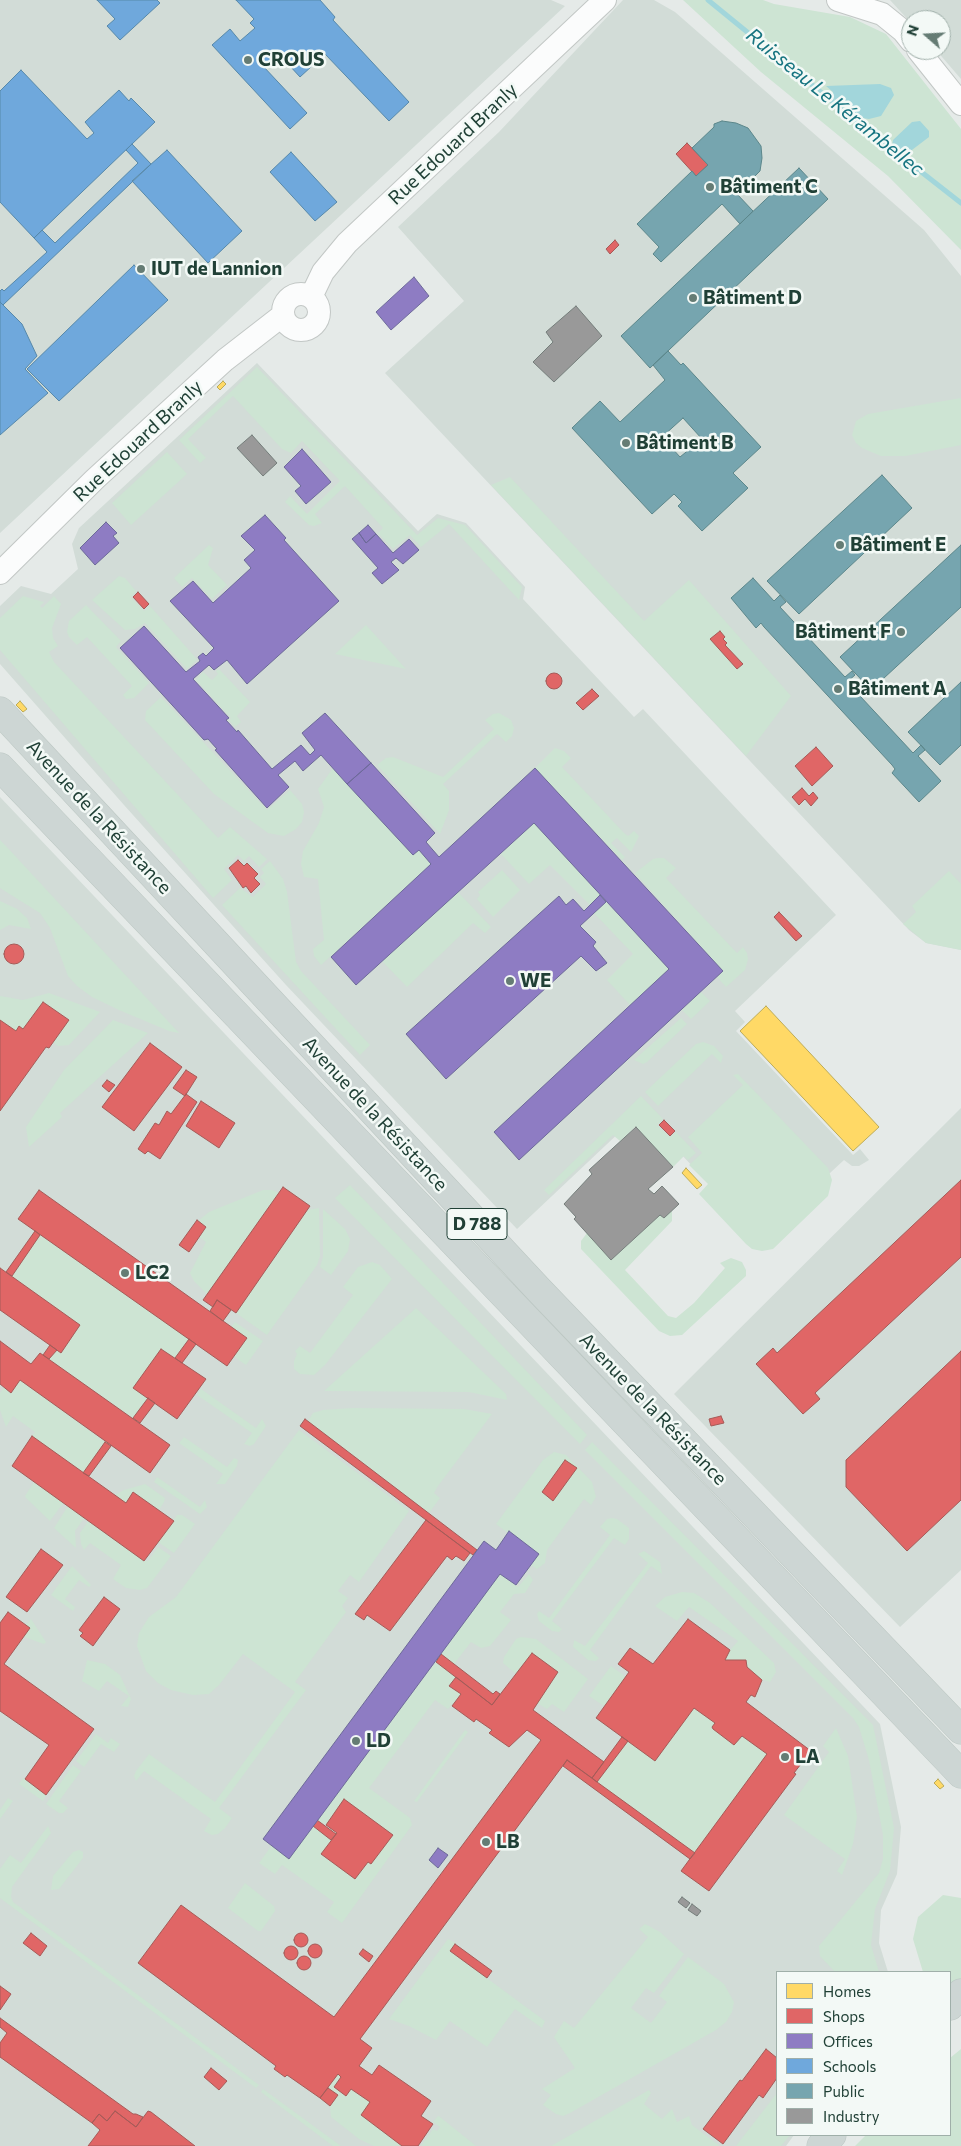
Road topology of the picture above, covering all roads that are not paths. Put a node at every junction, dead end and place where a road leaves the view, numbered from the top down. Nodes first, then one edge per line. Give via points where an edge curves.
1 (604, 0) edge
2 (838, 0) edge
3 (901, 28) edge
4 (926, 60) edge
5 (961, 104) edge
6 (310, 297) junction
7 (282, 315) junction
8 (0, 573) edge
9 (0, 711) edge
10 (0, 766) edge
11 (961, 1730) edge
12 (961, 1774) edge
13 (961, 1993) edge
14 (951, 2005) edge
15 (961, 2017) edge
16 (951, 2025) edge
17 (831, 2136) edge
18 (821, 2146) edge

1 - 6 street, Rue Edouard Branly via 347,243 323,272
2 - 3 street via 882,14
4 - 5 street
6 - 7 street, Rue Edouard Branly via 304,294 290,297 282,308
6 - 7 street via 319,310 317,320 309,328 292,328
7 - 8 street, Rue Edouard Branly via 218,366 95,479
9 - 11 main road, Avenue de la Résistance / D 788 via 539,1290
10 - 12 main road, Avenue de la Résistance / D 788
13 - 14 main road
15 - 16 main road
17 - 18 main road

